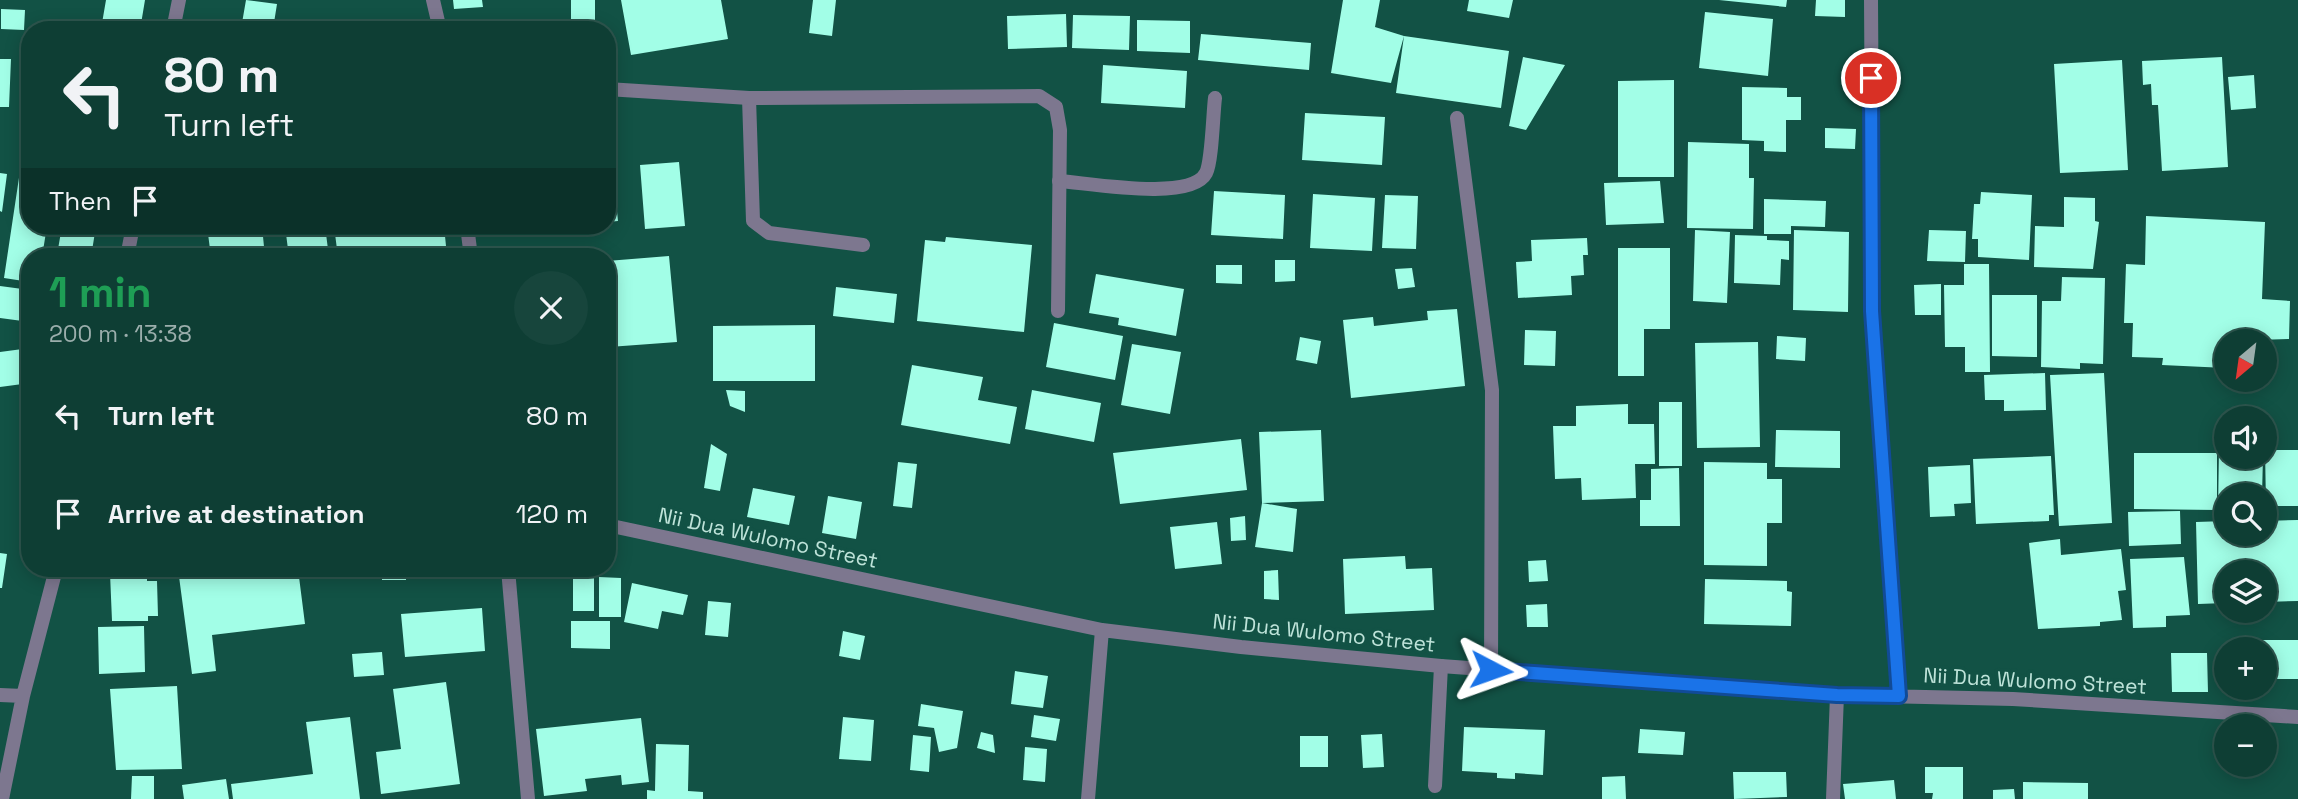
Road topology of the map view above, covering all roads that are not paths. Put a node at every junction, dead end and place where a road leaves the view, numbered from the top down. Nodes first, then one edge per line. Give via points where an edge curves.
1 (179, 0) edge
2 (433, 0) edge
3 (1871, 0) edge
4 (175, 21) edge
5 (438, 21) edge
6 (616, 90) edge
7 (749, 98) junction
8 (1215, 98) dead end
9 (1457, 118) dead end
10 (1059, 181) junction
11 (863, 245) dead end
12 (1058, 311) dead end
13 (616, 527) edge
14 (53, 577) edge
15 (509, 577) edge
16 (1102, 630) junction
17 (1441, 666) junction
18 (1491, 670) junction
19 (0, 695) edge
20 (1837, 695) junction
21 (23, 696) junction
22 (1899, 696) junction
23 (2298, 717) edge
24 (1434, 786) dead end
25 (2, 799) edge
26 (528, 799) edge
27 (1088, 799) edge
28 (1833, 799) edge

1 - 4 street
2 - 5 street
3 - 22 street via 1872,311
6 - 7 street
7 - 10 street via 1039,96 1056,107
7 - 11 street via 753,221 769,233
8 - 10 street via 1206,173 1197,183 1176,190
9 - 18 street via 1492,390
10 - 12 street
13 - 16 street, Nii Dua Wulomo Street
14 - 21 street
15 - 26 street
16 - 17 street, Nii Dua Wulomo Street
16 - 27 street
17 - 18 street, Nii Dua Wulomo Street
17 - 24 street
18 - 20 street, Nii Dua Wulomo Street
19 - 21 street
20 - 22 street, Nii Dua Wulomo Street
20 - 28 street
21 - 25 street
22 - 23 street, Nii Dua Wulomo Street

